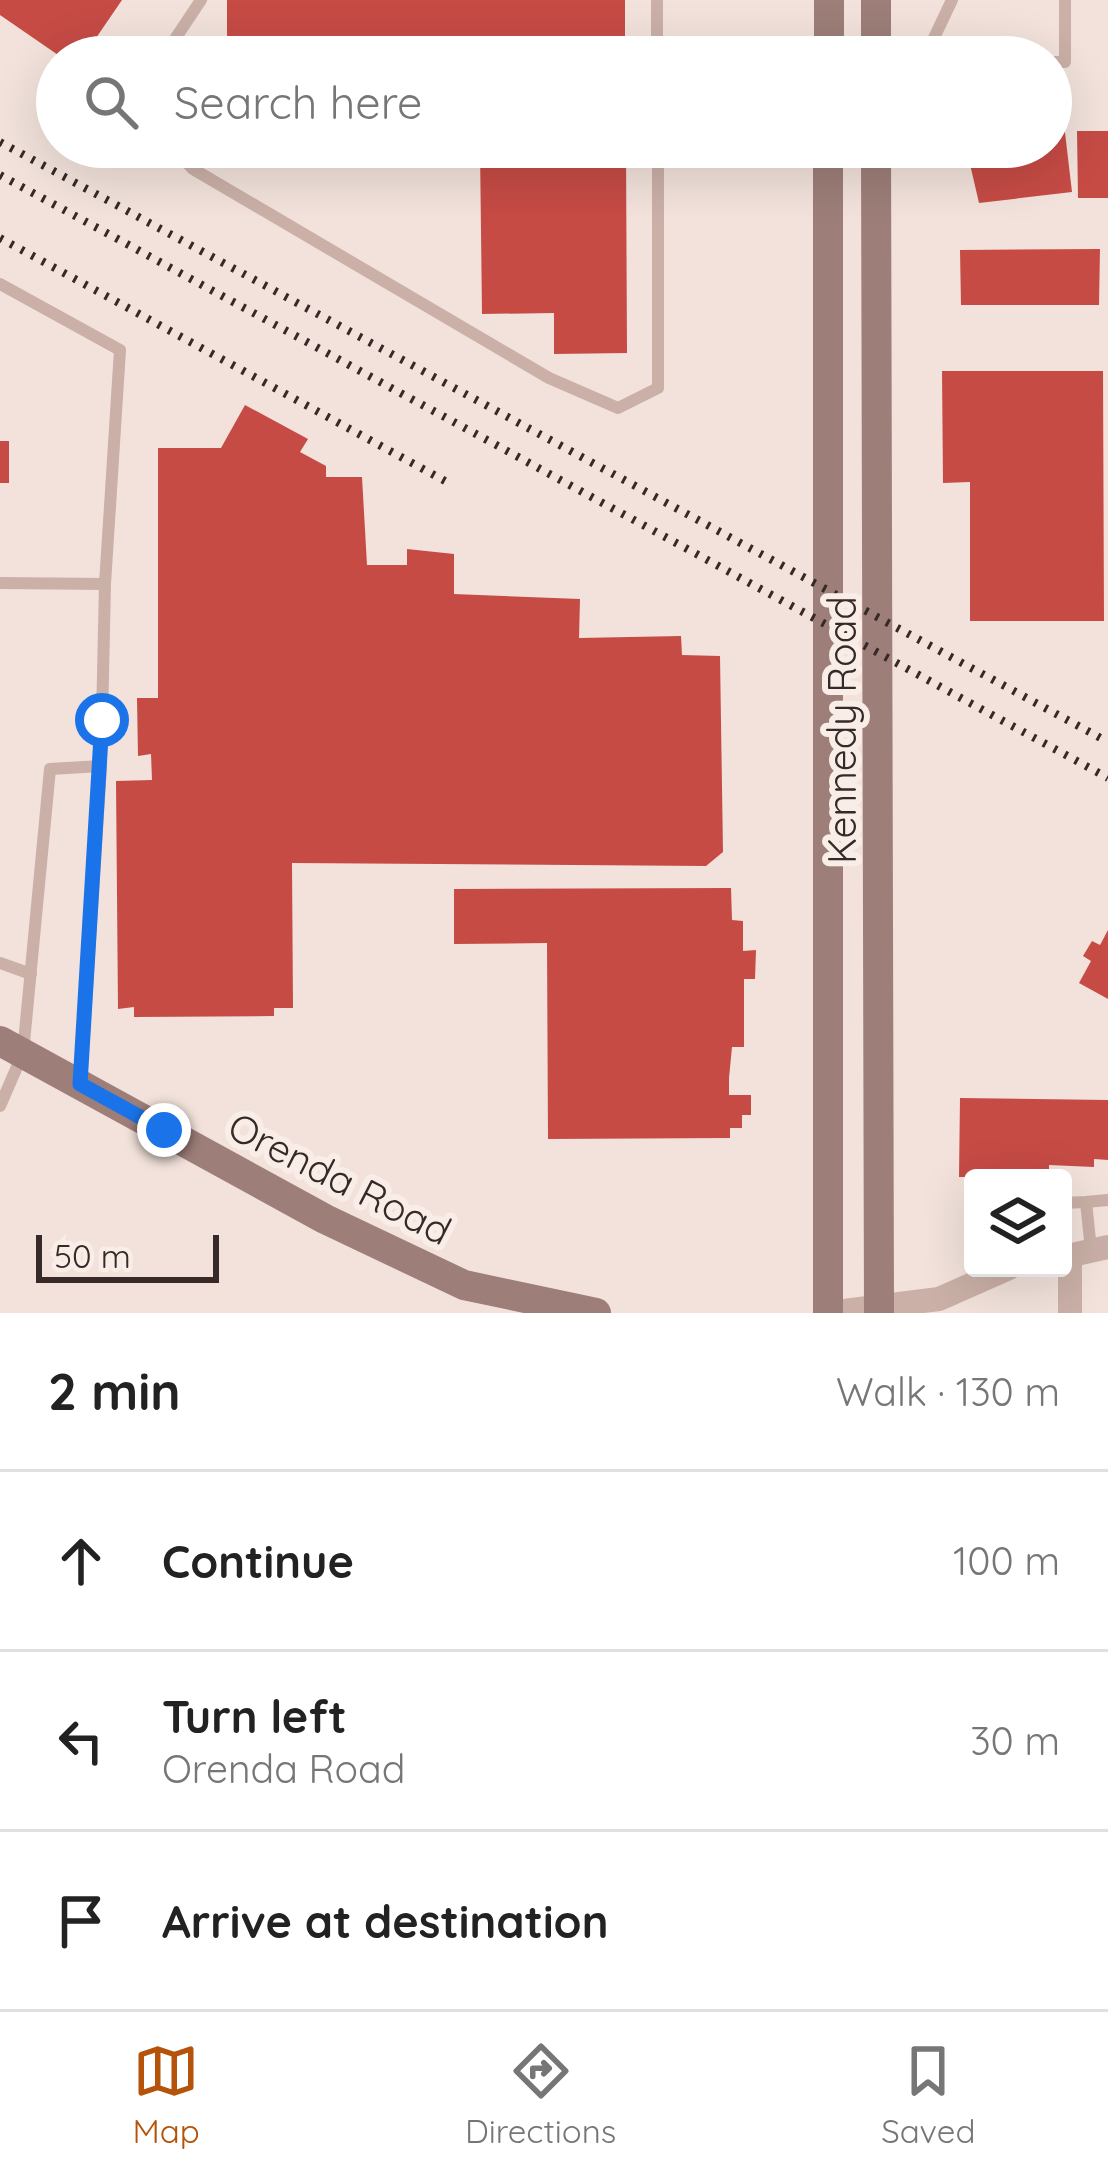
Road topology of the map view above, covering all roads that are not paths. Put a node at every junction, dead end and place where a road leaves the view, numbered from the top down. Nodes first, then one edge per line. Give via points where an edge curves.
1 (201, 0) edge
2 (657, 0) edge
3 (829, 0) edge
4 (876, 0) edge
5 (952, 0) edge
6 (1065, 0) edge
7 (177, 36) edge
8 (657, 36) edge
9 (829, 36) edge
10 (876, 36) edge
11 (936, 36) edge
12 (1065, 36) edge
13 (193, 168) edge
14 (658, 168) edge
15 (828, 168) edge
16 (876, 168) edge
17 (0, 284) edge
18 (0, 583) edge
19 (105, 584) junction
20 (101, 766) junction
21 (0, 963) edge
22 (31, 974) junction
23 (11, 1047) edge
24 (80, 1084) junction
25 (0, 1106) edge
26 (1108, 1200) edge
27 (1086, 1202) junction
28 (1072, 1203) edge
29 (1083, 1253) edge
30 (989, 1277) edge
31 (499, 1303) edge
32 (879, 1311) edge
33 (596, 1313) edge
34 (812, 1313) edge
35 (828, 1313) edge
36 (1070, 1313) edge

1 - 7 lane
2 - 8 lane
3 - 9 main road
4 - 10 main road
5 - 11 lane
6 - 12 lane
13 - 14 lane via 510,355 618,408 658,388
15 - 35 main road, Kennedy Road
16 - 32 main road, Kennedy Road
17 - 19 lane via 120,350
18 - 19 lane
19 - 20 lane
20 - 22 lane via 50,769
20 - 24 lane
21 - 22 lane
22 - 23 lane
23 - 24 main road, Orenda Road
23 - 25 lane
24 - 31 main road, Orenda Road via 325,1219
26 - 27 lane
27 - 28 lane
27 - 29 lane
29 - 36 street
30 - 32 street via 939,1299
31 - 33 main road, Orenda Road
32 - 35 street
34 - 35 main road

